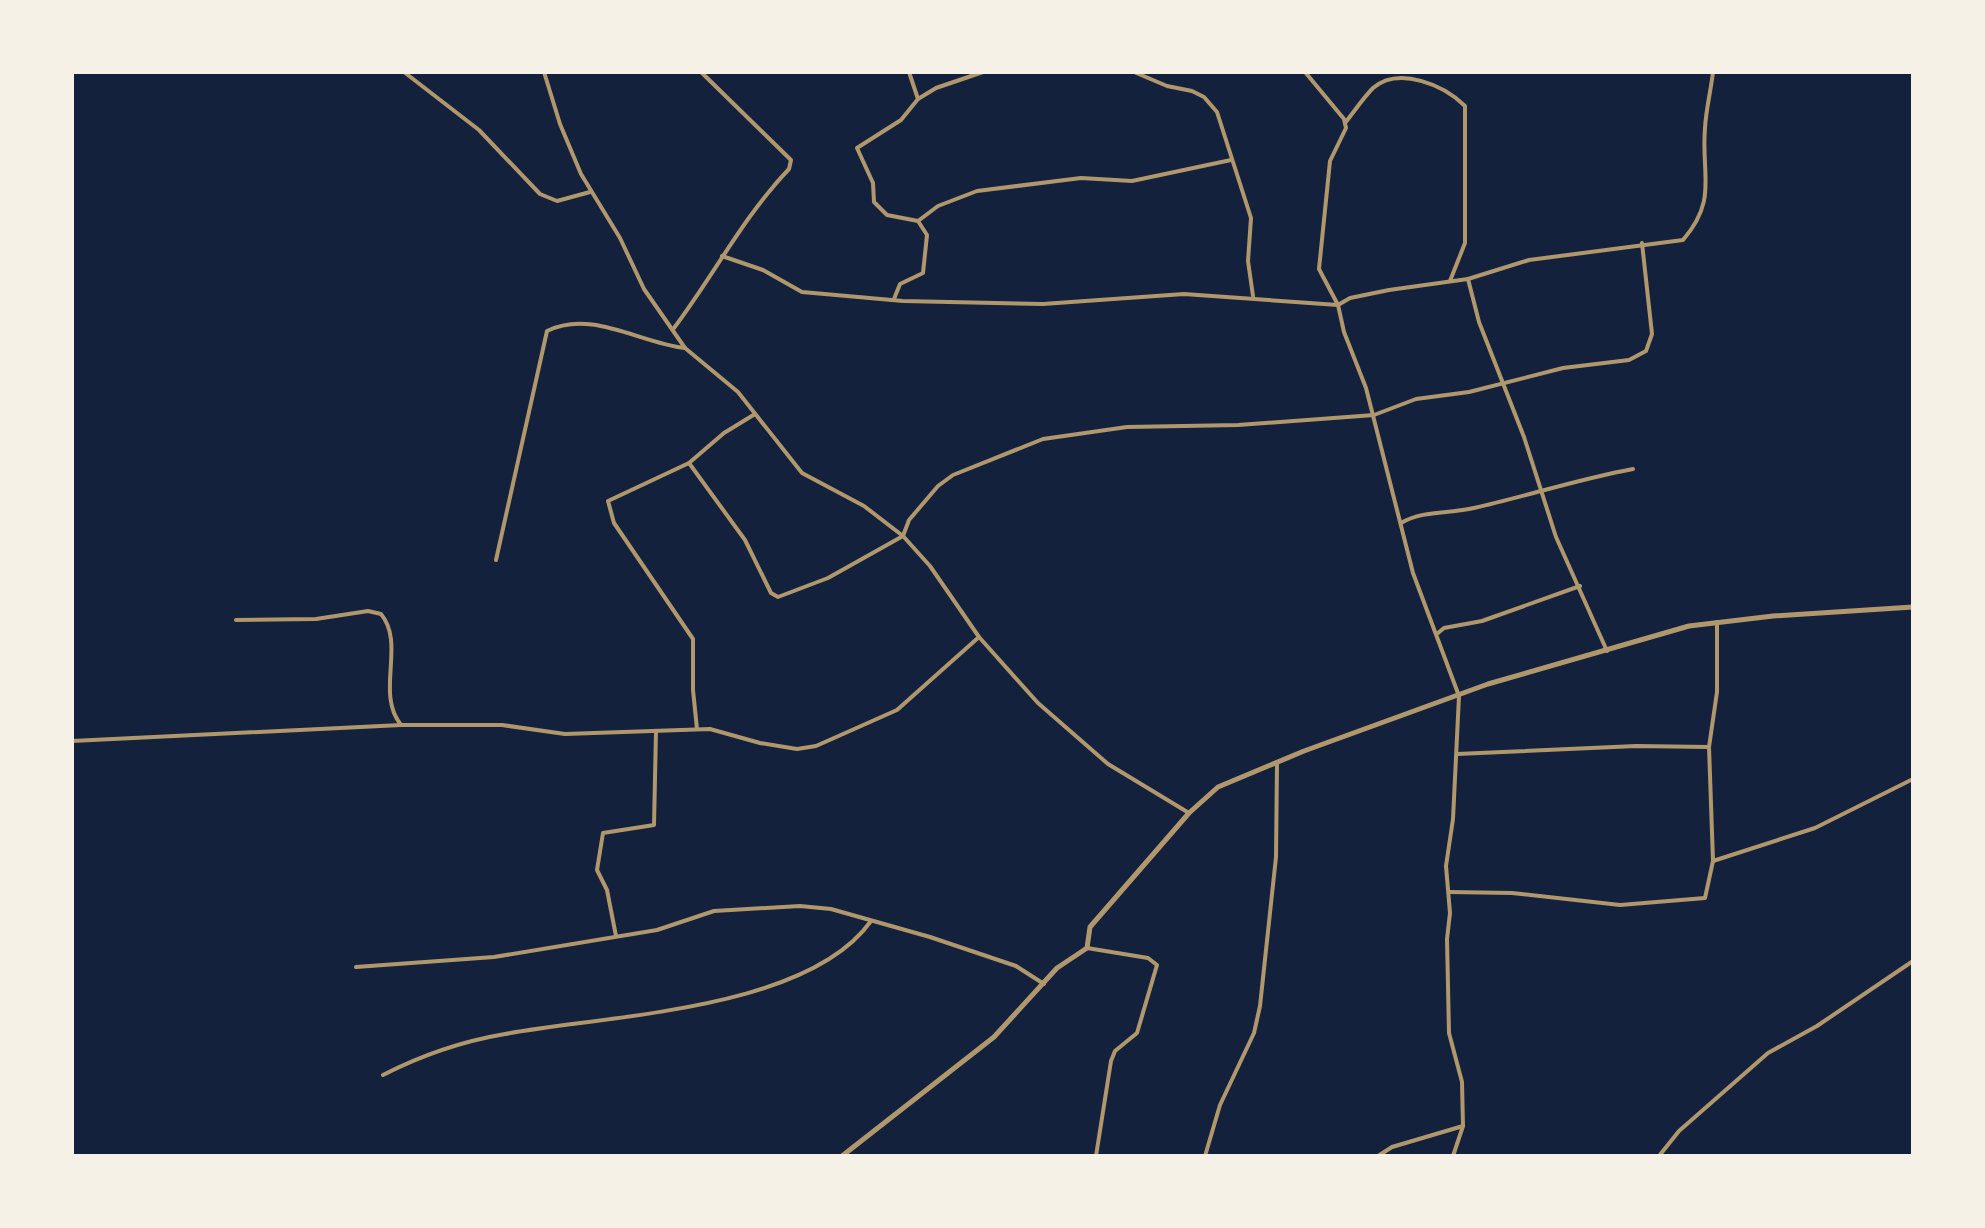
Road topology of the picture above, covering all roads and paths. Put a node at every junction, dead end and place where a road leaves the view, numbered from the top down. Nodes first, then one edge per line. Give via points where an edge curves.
1 (404, 72) edge
2 (544, 72) edge
3 (701, 72) edge
4 (909, 72) edge
5 (983, 72) edge
6 (1134, 72) edge
7 (1305, 72) edge
8 (1713, 72) edge
9 (1143, 73) edge
10 (918, 99) junction
11 (1345, 123) junction
12 (1231, 160) junction
13 (590, 192) junction
14 (918, 221) junction
15 (1642, 243) junction
16 (722, 256) junction
17 (1468, 279) junction
18 (1450, 281) junction
19 (1253, 296) junction
20 (893, 300) junction
21 (1338, 305) junction
22 (674, 328) junction
23 (685, 348) junction
24 (1504, 384) junction
25 (755, 414) junction
26 (1374, 415) junction
27 (689, 463) junction
28 (1633, 469) dead end
29 (1541, 490) junction
30 (1401, 523) junction
31 (903, 536) junction
32 (496, 560) dead end
33 (1580, 586) junction
34 (1913, 607) edge
35 (236, 620) dead end
36 (1717, 622) junction
37 (1438, 633) junction
38 (979, 637) junction
39 (1607, 651) junction
40 (1459, 696) junction
41 (401, 725) junction
42 (697, 729) junction
43 (656, 731) junction
44 (72, 741) edge
45 (1709, 747) junction
46 (1457, 754) junction
47 (1277, 764) junction
48 (1913, 779) edge
49 (1189, 813) junction
50 (1713, 861) junction
51 (1449, 892) junction
52 (871, 920) junction
53 (616, 936) junction
54 (1087, 948) junction
55 (1913, 961) edge
56 (356, 967) dead end
57 (1044, 984) junction
58 (383, 1075) dead end
59 (1463, 1126) junction
60 (842, 1156) edge
61 (1096, 1156) edge
62 (1205, 1156) edge
63 (1378, 1156) edge
64 (1453, 1156) edge
65 (1659, 1156) edge

1 - 13 street via 479,130 540,194 557,201
2 - 13 street via 568,146
3 - 16 street via 791,160
4 - 10 street
5 - 10 street
6 - 9 street
7 - 11 street
8 - 15 street via 1702,217 1683,240
9 - 12 street via 1204,97 1226,132
10 - 14 street via 901,120 857,148 877,206 887,215
11 - 18 street via 1373,89 1398,79 1427,83 1465,106 1465,243
11 - 21 street via 1330,161 1320,238 1319,269
12 - 14 street via 1132,181 1081,178 977,191 938,206
12 - 19 street via 1251,218 1248,261
13 - 22 street via 644,289
14 - 20 street via 925,227 928,244 923,273 900,284
15 - 17 street via 1529,260
15 - 24 street via 1652,334 1646,351 1629,360 1563,368
16 - 20 street via 763,270 802,292
16 - 22 street
17 - 18 street
17 - 24 street
18 - 21 street via 1350,298
19 - 20 street via 1149,294 990,305
19 - 21 street
21 - 26 street
22 - 23 street
23 - 25 street via 720,375
23 - 32 street via 577,322 547,331
24 - 26 street via 1416,399
24 - 29 street
25 - 27 street
25 - 31 street via 802,473 864,506
26 - 30 street
26 - 31 street via 1127,427 1043,439 953,475 909,520
27 - 31 street via 745,540 775,596 828,578
27 - 42 street via 607,506 693,639
28 - 29 street
29 - 30 street
29 - 33 street
30 - 37 street via 1421,596
31 - 38 street
33 - 37 street
33 - 39 street
34 - 36 street
35 - 41 street via 381,614 390,639 390,708
36 - 39 street
36 - 45 street via 1717,692
37 - 40 street
38 - 42 street via 897,710 816,746 783,748
38 - 49 street via 1038,703 1108,764
39 - 40 street
40 - 46 street
40 - 47 street
41 - 43 street via 518,725 565,734
41 - 44 street
42 - 43 street
43 - 53 street via 654,825 603,833 597,870 607,890
45 - 46 street
45 - 50 street
46 - 51 street via 1446,866
47 - 49 street via 1218,787
47 - 62 street via 1274,883 1260,1006
48 - 50 street via 1815,828
49 - 54 street via 1090,927
50 - 51 street via 1705,898 1663,903 1620,905
51 - 59 street via 1449,1033 1462,1082
52 - 53 street via 816,906 778,905 714,911 657,930
52 - 57 street via 1007,963
52 - 58 street via 856,942 826,962 774,984 674,1011 498,1035
53 - 56 street via 494,957
54 - 57 street
54 - 61 street via 1148,958 1157,965 1137,1033 1111,1061
55 - 65 street via 1768,1053 1679,1131
57 - 60 street via 973,1055
59 - 63 street
59 - 64 street

